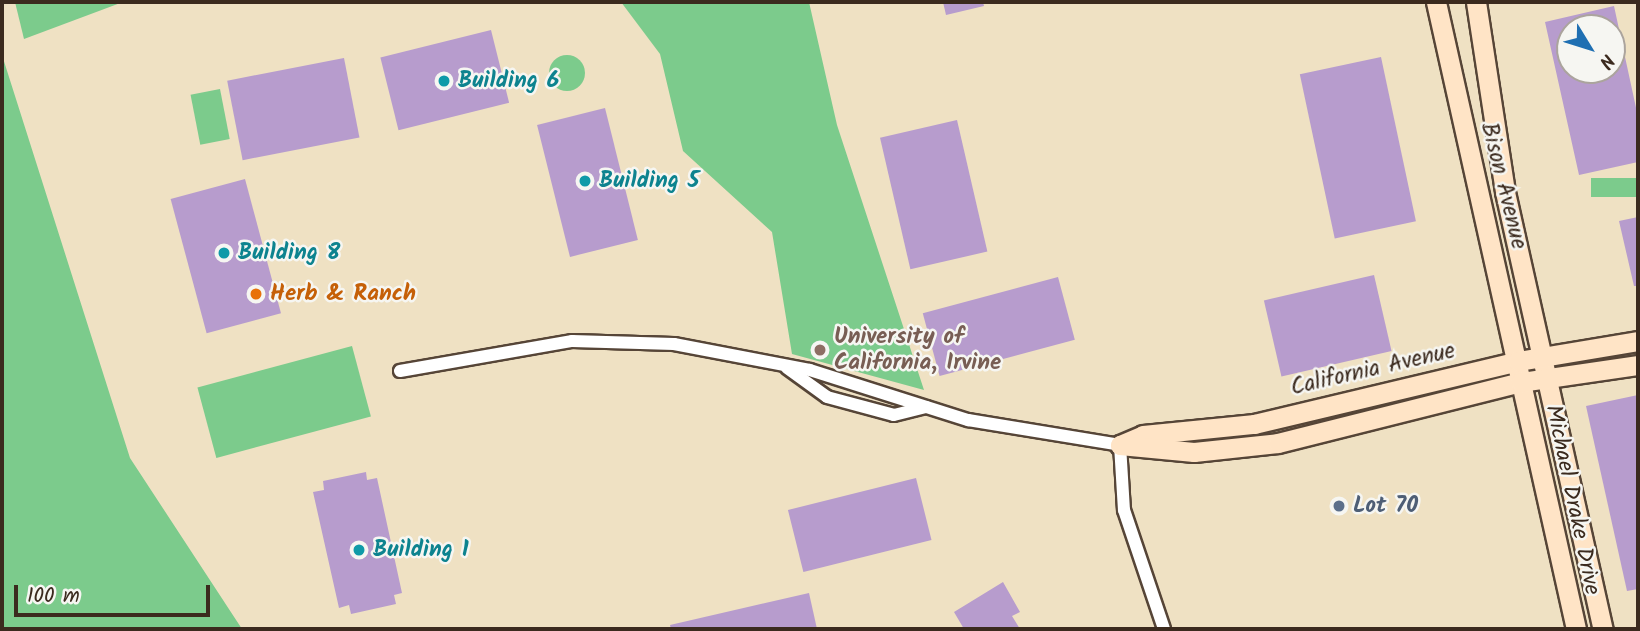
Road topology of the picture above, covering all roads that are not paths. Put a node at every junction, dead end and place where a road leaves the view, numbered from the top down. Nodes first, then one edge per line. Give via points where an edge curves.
1 (1436, 2) edge
2 (1476, 2) edge
3 (1638, 341) edge
4 (1541, 356) junction
5 (1518, 361) junction
6 (1638, 365) edge
7 (787, 368) junction
8 (400, 371) dead end
9 (1545, 378) junction
10 (1521, 382) junction
11 (926, 407) junction
12 (1120, 445) junction
13 (1164, 629) edge
14 (1576, 629) edge
15 (1604, 629) edge

1 - 5 main road, Bison Avenue
2 - 4 main road, Bison Avenue via 1491,115
3 - 4 main road, California Avenue
4 - 5 main road, California Avenue
4 - 9 main road, Bison Avenue
5 - 10 main road, Bison Avenue
5 - 12 main road, California Avenue via 1254,424 1143,435
6 - 9 main road, California Avenue
7 - 8 street, California Avenue via 626,340 498,350
7 - 11 street, California Avenue
7 - 11 street, California Avenue via 827,397 894,415
9 - 10 main road, California Avenue
9 - 15 main road, Michael Drake Drive
10 - 12 main road, California Avenue via 1278,443 1195,452
10 - 14 main road, Michael Drake Drive
11 - 12 street, California Avenue via 1038,435
12 - 13 street via 1124,510

